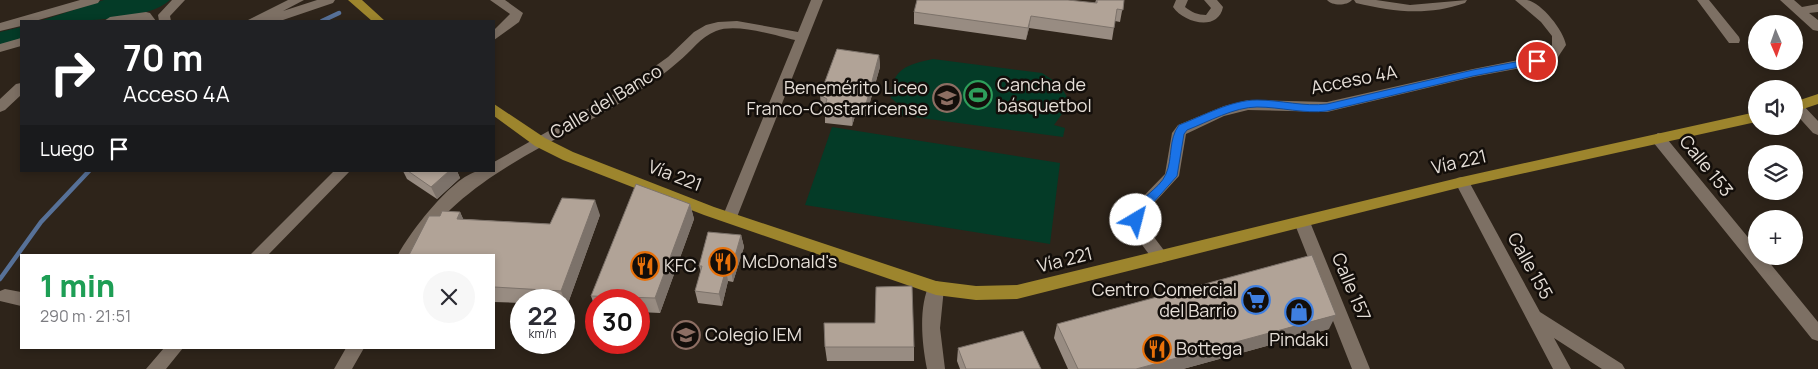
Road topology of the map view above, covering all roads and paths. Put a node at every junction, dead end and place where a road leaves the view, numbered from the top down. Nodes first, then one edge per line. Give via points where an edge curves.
1 (94, 0) edge
2 (179, 0) edge
3 (298, 0) edge
4 (328, 0) edge
5 (354, 0) edge
6 (496, 0) edge
7 (817, 0) edge
8 (1182, 0) edge
9 (1210, 0) edge
10 (1333, 0) edge
11 (1346, 0) edge
12 (1360, 0) edge
13 (1461, 0) edge
14 (1521, 0) edge
15 (1704, 0) edge
16 (1786, 0) edge
17 (1818, 8) edge
18 (1799, 11) junction
19 (25, 20) edge
20 (115, 20) edge
21 (149, 20) edge
22 (165, 20) edge
23 (254, 20) edge
24 (271, 20) edge
25 (378, 20) edge
26 (20, 22) edge
27 (0, 27) edge
28 (1818, 27) edge
29 (495, 35) edge
30 (802, 36) junction
31 (1734, 40) dead end
32 (20, 42) edge
33 (0, 48) edge
34 (20, 86) edge
35 (20, 87) edge
36 (0, 92) edge
37 (1818, 99) edge
38 (1803, 104) edge
39 (0, 107) edge
40 (495, 110) edge
41 (1803, 115) edge
42 (1748, 119) edge
43 (1818, 130) edge
44 (1658, 138) junction
45 (540, 142) junction
46 (495, 168) edge
47 (342, 172) edge
48 (487, 172) edge
49 (1462, 182) junction
50 (730, 218) junction
51 (1302, 222) junction
52 (259, 254) edge
53 (407, 254) edge
54 (1160, 257) junction
55 (936, 288) junction
56 (1536, 317) junction
57 (1818, 334) edge
58 (173, 349) edge
59 (354, 349) edge
60 (155, 369) edge
61 (343, 369) edge
62 (936, 369) edge
63 (1361, 369) edge
64 (1562, 369) edge
65 (1616, 369) edge

1 - 19 street
2 - 22 street via 164,15
3 - 23 street
4 - 24 street
5 - 25 main road
6 - 29 street via 517,13 515,19
7 - 30 street
8 - 9 street via 1179,7 1182,12 1202,19 1217,12 1217,7
10 - 11 street
12 - 13 street via 1390,8 1418,10 1444,7
14 - 54 street, Acceso 4A via 1545,19 1558,35 1559,45 1553,54 1537,61 1327,107 1313,109 1264,104 1238,107 1183,128 1178,133 1172,176 1138,211 1136,220
15 - 31 street
16 - 18 street
17 - 18 street
18 - 28 street
20 - 21 street via 140,15
26 - 27 street
30 - 45 street, Calle del Banco via 728,25 710,28 701,32 649,79
30 - 50 street
32 - 33 street
34 - 36 street
35 - 39 street
37 - 38 main road
40 - 45 main road, Vía 221
41 - 43 street
42 - 44 main road, Vía 221
44 - 49 main road, Vía 221
44 - 57 street, Calle 153
45 - 46 street, Calle del Banco
45 - 50 main road, Vía 221 via 568,156
47 - 52 street
48 - 53 street via 436,210
49 - 51 main road, Vía 221
49 - 56 street, Calle 155
50 - 55 main road, Vía 221
51 - 54 main road, Vía 221
51 - 63 street, Calle 157
54 - 55 main road, Vía 221 via 1017,292 958,293
55 - 62 street via 930,336
56 - 64 street, Calle 155
56 - 65 street
58 - 60 street
59 - 61 street

